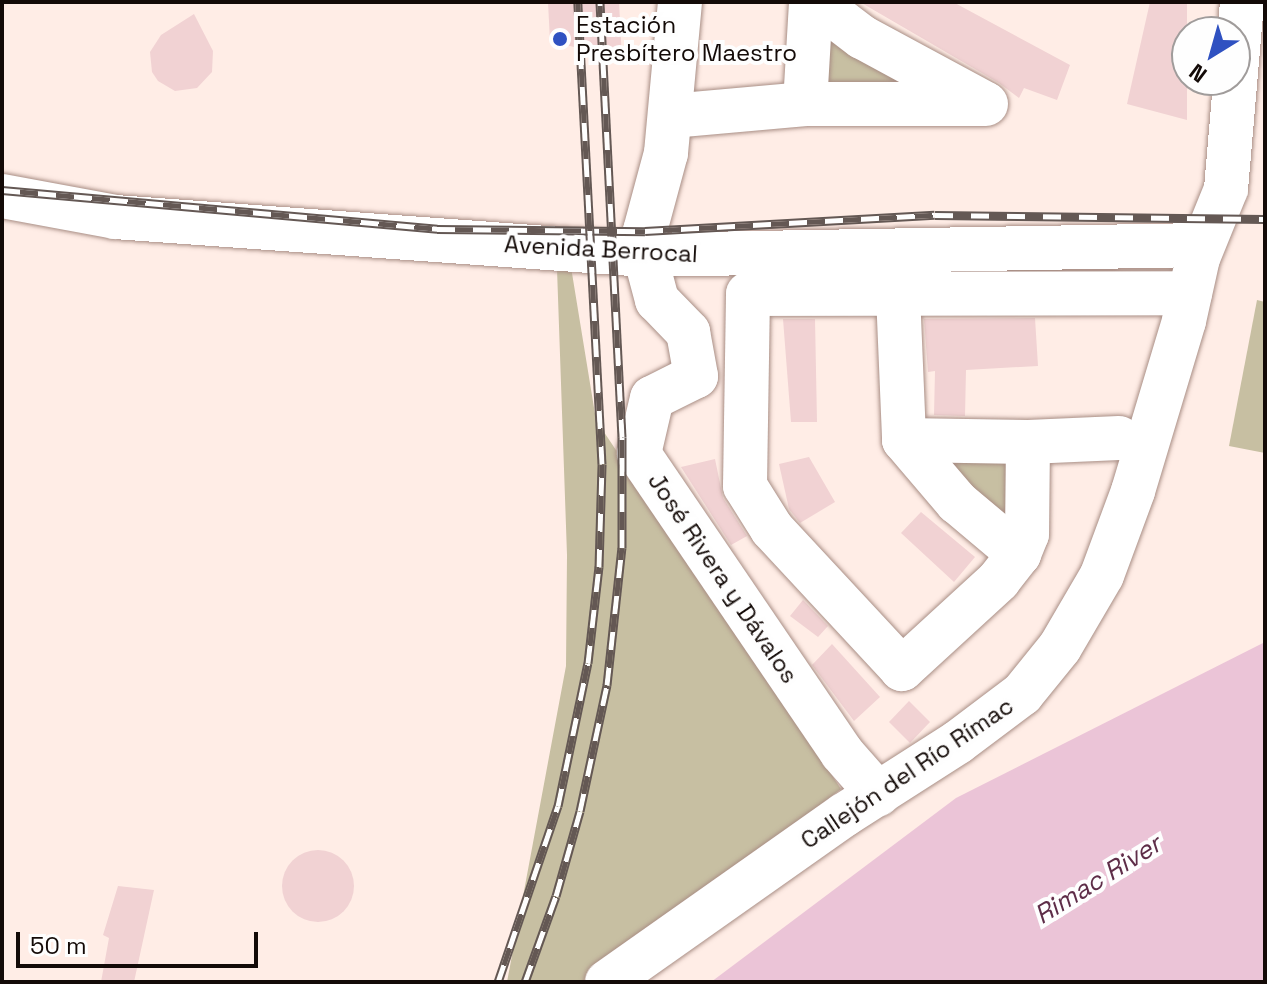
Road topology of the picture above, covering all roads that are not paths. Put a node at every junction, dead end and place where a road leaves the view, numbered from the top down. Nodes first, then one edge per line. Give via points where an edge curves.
1 (680, 2) edge
2 (813, 2) edge
3 (1242, 2) edge
4 (805, 104) junction
5 (671, 116) junction
6 (2, 196) edge
7 (1206, 233) junction
8 (645, 255) junction
9 (1190, 293) junction
10 (898, 294) junction
11 (1119, 438) dead end
12 (904, 440) junction
13 (1028, 442) junction
14 (1019, 554) junction
15 (878, 794) junction
16 (607, 982) edge

1 - 5 street, José Rivera y Dávalos
2 - 4 street
2 - 4 street via 862,37 986,104
3 - 7 street, Callejón del Río Rímac via 1226,189
4 - 5 street
5 - 8 street, José Rivera y Dávalos via 645,231
6 - 8 street, Avenida Berrocal via 115,217
7 - 8 street, Avenida Berrocal
7 - 9 street, Callejón del Río Rímac
8 - 15 street, José Rivera y Dávalos via 657,300 688,332 696,376 652,398 639,454 834,741
9 - 10 street
9 - 15 street, Callejón del Río Rímac via 1133,491 1102,575 1060,647 1022,694
10 - 12 street
10 - 14 street via 748,294 745,486 772,529 902,669 999,580
11 - 13 street
12 - 13 street
12 - 14 street via 957,502
13 - 14 street via 1027,534
15 - 16 street, Callejón del Río Rímac

